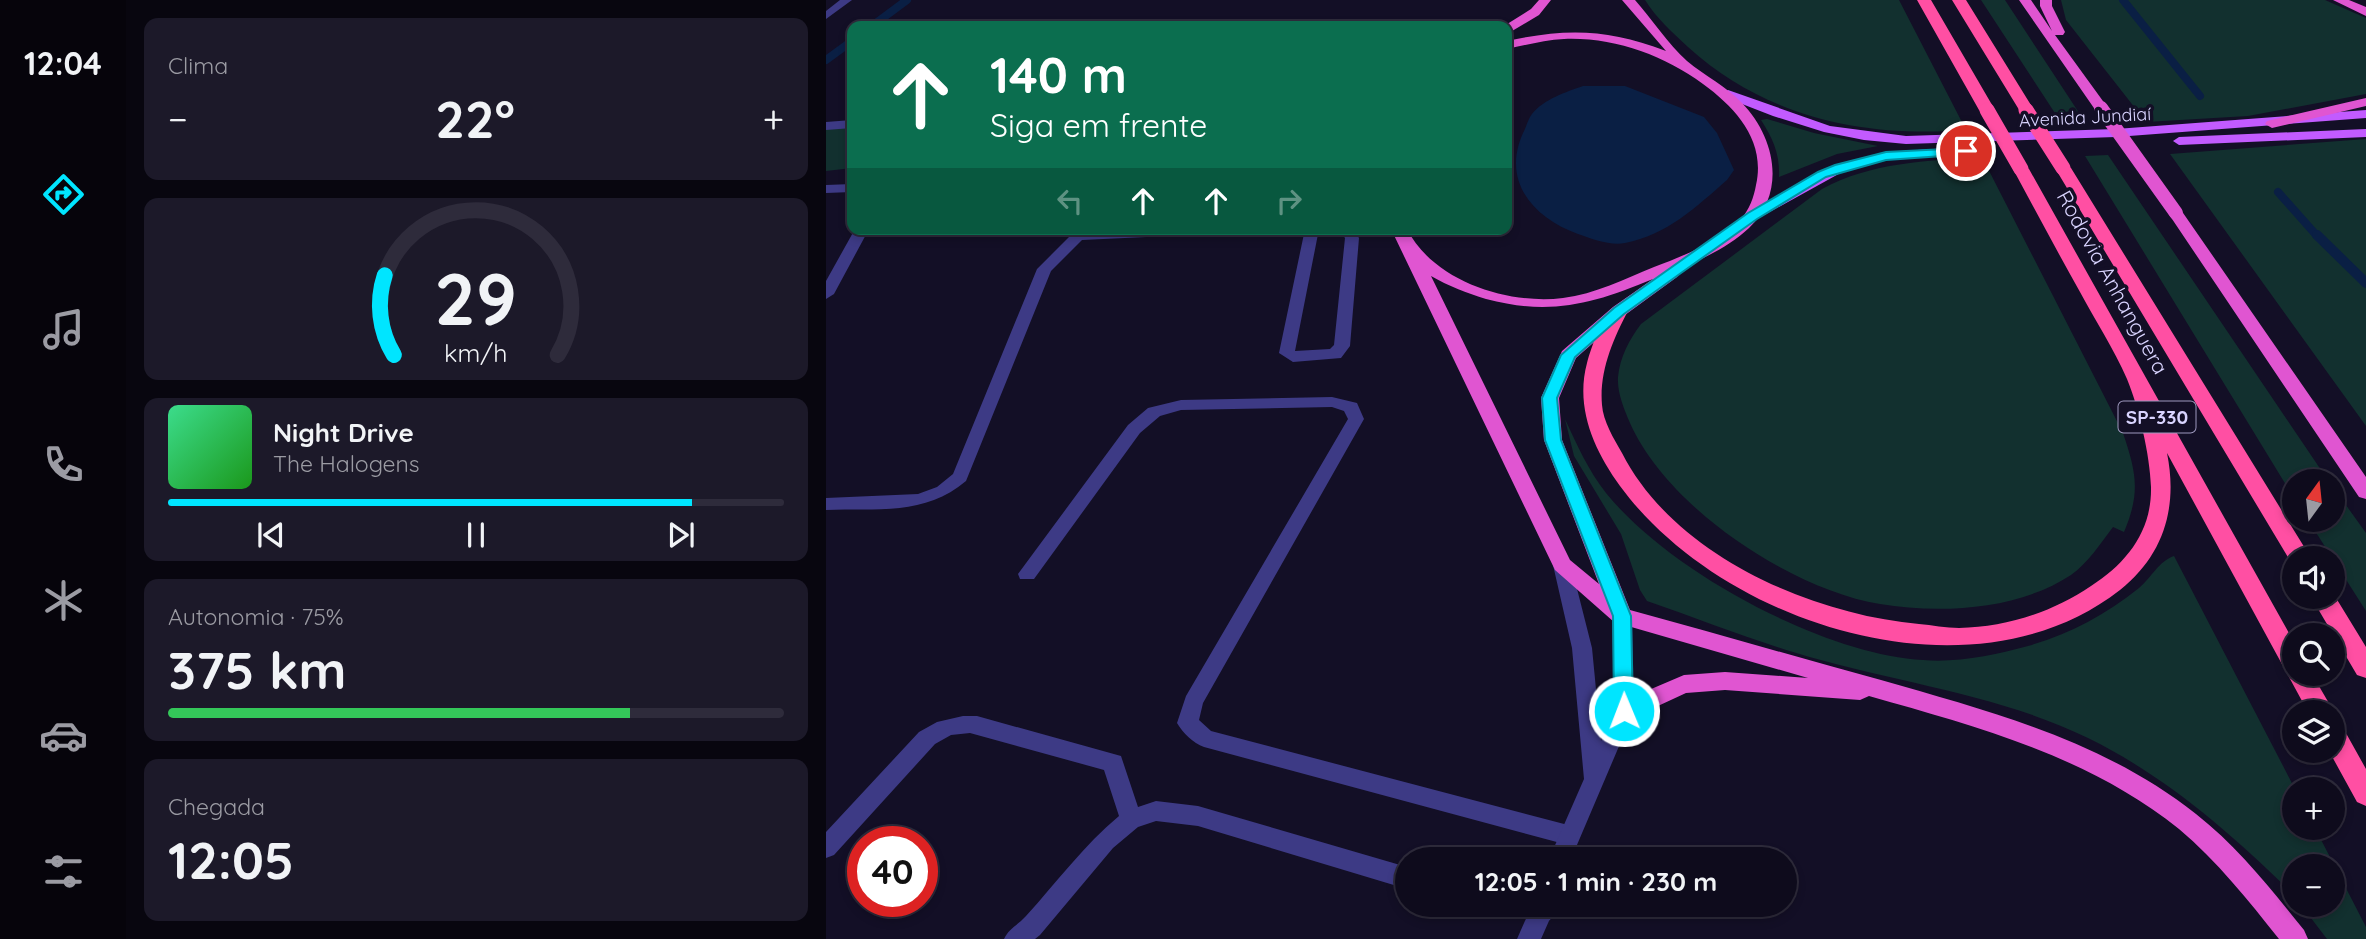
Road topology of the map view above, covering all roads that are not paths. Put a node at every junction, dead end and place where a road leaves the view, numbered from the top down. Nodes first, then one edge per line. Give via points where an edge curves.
1 (1545, 0) edge
2 (1629, 0) edge
3 (1924, 0) edge
4 (1959, 0) edge
5 (2025, 0) edge
6 (2046, 0) edge
7 (2339, 0) edge
8 (826, 1) edge
9 (845, 2) edge
10 (2366, 12) edge
11 (826, 16) edge
12 (1512, 27) edge
13 (1512, 44) edge
14 (1683, 63) junction
15 (2086, 90) junction
16 (1728, 94) junction
17 (2366, 102) edge
18 (2366, 114) edge
19 (847, 124) edge
20 (2272, 124) junction
21 (826, 126) edge
22 (2366, 133) edge
23 (847, 188) edge
24 (826, 189) edge
25 (1752, 216) junction
26 (859, 235) edge
27 (1081, 235) edge
28 (1311, 235) edge
29 (1350, 235) edge
30 (1402, 235) edge
31 (1412, 253) junction
32 (1695, 257) junction
33 (826, 294) edge
34 (1619, 311) junction
35 (2138, 383) junction
36 (2366, 492) edge
37 (826, 504) edge
38 (2293, 546) edge
39 (1562, 565) junction
40 (1027, 575) dead end
41 (2330, 609) edge
42 (1622, 616) junction
43 (2282, 642) edge
44 (2366, 668) edge
45 (1899, 694) junction
46 (1624, 711) junction
47 (2345, 756) edge
48 (1593, 781) junction
49 (2366, 794) edge
50 (1131, 819) junction
51 (1568, 835) junction
52 (1564, 847) edge
53 (826, 848) edge
54 (1395, 874) edge
55 (1539, 917) edge
56 (1016, 939) edge
57 (1530, 939) edge
58 (2295, 939) edge

1 - 12 highway
2 - 14 highway
3 - 35 highway, Rodovia Anhanguera / SP-330, bridge
4 - 38 highway, Rodovia Anhanguera / SP-330, bridge
5 - 15 highway
6 - 15 highway
7 - 10 highway
8 - 9 street
9 - 11 street
13 - 14 highway via 1584,35
14 - 16 highway
15 - 36 highway, bridge via 2176,213
16 - 20 main road, Avenida Jundiaí via 1794,121 1894,140
16 - 25 highway via 1758,131 1767,161 1767,179
17 - 20 highway
18 - 20 main road, Avenida Jundiaí
19 - 21 street
22 - 25 main road, Avenida Jundiaí via 1886,156 1822,175
23 - 24 street
25 - 32 highway
26 - 33 street
27 - 37 street via 1044,269 960,477 943,491 919,499
28 - 29 street via 1288,357 1335,354 1342,346
30 - 31 highway
31 - 32 highway via 1477,292 1523,303 1563,303 1603,293
31 - 39 highway
32 - 34 highway
34 - 35 highway via 1602,340 1592,406 1613,463 1642,500 1695,550 1761,589 1820,615 1891,631 1960,637 2012,631 2082,606 2127,573 2150,541 2161,504 2160,466
34 - 42 highway via 1568,355 1550,398 1553,440
35 - 43 highway, Rodovia Anhanguera / SP-330
39 - 42 highway
39 - 48 street via 1582,648
40 - 51 street via 1135,429 1154,412 1181,405 1332,402 1351,407 1356,419 1194,702 1188,723 1204,738
41 - 44 highway
42 - 45 highway
42 - 46 street
45 - 46 highway via 1725,681 1684,684
45 - 58 highway via 2008,726 2134,784 2188,822 2240,870
46 - 48 street
47 - 49 highway
48 - 51 street
50 - 53 street via 1112,763 960,723 927,738
50 - 54 street via 1156,811 1198,817
50 - 56 street via 1105,841 1032,927
51 - 52 street
55 - 57 street

